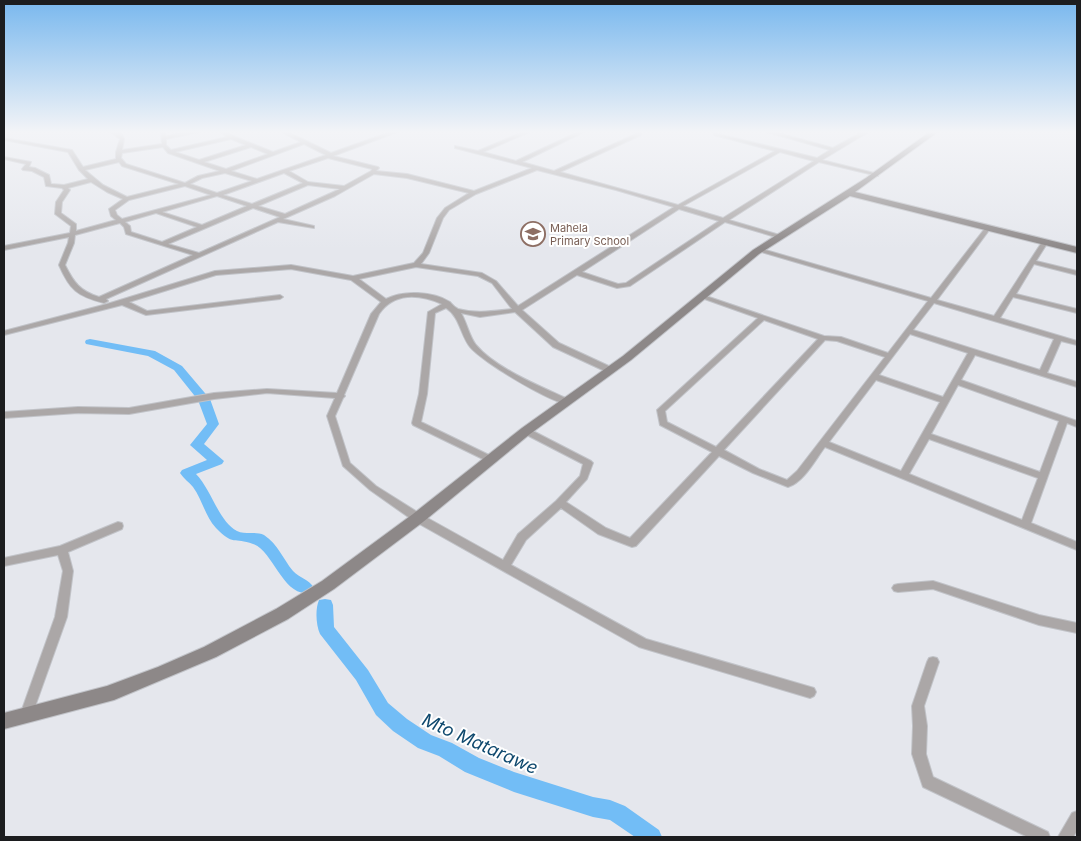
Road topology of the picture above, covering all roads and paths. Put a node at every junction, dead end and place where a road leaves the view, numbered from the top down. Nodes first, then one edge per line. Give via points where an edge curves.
1 (35, 170) edge
2 (82, 170) edge
3 (141, 170) edge
4 (289, 170) edge
5 (530, 170) edge
6 (544, 170) edge
7 (560, 170) edge
8 (744, 170) edge
9 (802, 170) edge
10 (858, 170) edge
11 (882, 170) edge
12 (225, 171) joint
13 (284, 172) junction
14 (372, 172) joint
15 (554, 173) junction
16 (876, 175) junction
17 (92, 180) junction
18 (257, 181) junction
19 (307, 183) junction
20 (187, 184) junction
21 (64, 187) junction
22 (345, 188) junction
23 (474, 193) junction
24 (849, 193) junction
25 (220, 194) junction
26 (127, 199) junction
27 (316, 202) junction
28 (250, 205) junction
29 (329, 205) dead end
30 (680, 206) junction
31 (157, 212) junction
32 (284, 216) junction
33 (276, 220) junction
34 (724, 220) junction
35 (121, 221) junction
36 (200, 226) junction
37 (312, 227) dead end
38 (988, 228) junction
39 (73, 234) junction
40 (780, 237) junction
41 (1045, 242) junction
42 (162, 244) junction
43 (4, 248) edge
44 (760, 250) junction
45 (1077, 250) edge
46 (199, 255) junction
47 (1032, 262) junction
48 (416, 265) junction
49 (576, 272) junction
50 (1077, 273) edge
51 (353, 278) junction
52 (1012, 295) junction
53 (701, 296) junction
54 (280, 297) dead end
55 (101, 299) junction
56 (932, 299) junction
57 (122, 302) junction
58 (386, 302) junction
59 (110, 306) junction
60 (451, 307) junction
61 (517, 310) junction
62 (1077, 312) edge
63 (762, 318) junction
64 (997, 318) junction
65 (908, 330) junction
66 (4, 333) edge
67 (1059, 337) junction
68 (823, 338) junction
69 (1077, 343) edge
70 (973, 351) junction
71 (888, 356) junction
72 (610, 370) junction
73 (1042, 374) junction
74 (873, 376) junction
75 (956, 381) junction
76 (1077, 385) edge
77 (341, 396) junction
78 (945, 401) junction
79 (567, 402) junction
80 (4, 415) edge
81 (1064, 419) junction
82 (1077, 424) edge
83 (526, 431) junction
84 (926, 435) junction
85 (822, 444) junction
86 (720, 451) junction
87 (490, 459) junction
88 (904, 475) junction
89 (1043, 476) junction
90 (560, 503) junction
91 (418, 518) junction
92 (1025, 525) junction
93 (118, 526) dead end
94 (1077, 546) edge
95 (62, 550) junction
96 (4, 562) edge
97 (505, 566) junction
98 (898, 588) dead end
99 (1077, 628) edge
100 (933, 662) dead end
101 (810, 692) dead end
102 (26, 716) junction
103 (4, 720) edge
104 (1077, 818) edge
105 (1043, 837) edge
106 (1065, 837) edge

1 - 21 street via 47,176 48,185
2 - 17 street
3 - 20 street
4 - 13 street
5 - 23 street
6 - 15 street
7 - 15 street
8 - 30 street
9 - 34 street
10 - 16 street
11 - 16 main road
12 - 18 street
12 - 20 street
13 - 18 street
13 - 19 street
14 - 22 street
14 - 23 street via 407,176
15 - 30 street
16 - 24 main road
17 - 21 street
17 - 26 street via 103,190
18 - 25 street
19 - 22 street
19 - 28 street
20 - 25 street
20 - 26 street
21 - 39 street via 67,190 58,214 74,225
22 - 27 street
23 - 48 street via 447,209 426,253
24 - 38 main road
24 - 40 main road
25 - 28 street
25 - 31 street
26 - 35 street via 112,210
27 - 29 street
27 - 32 street
28 - 32 street
28 - 36 street
30 - 34 street
30 - 49 street
31 - 35 street
31 - 36 street
32 - 33 street
33 - 37 street
33 - 46 street
34 - 40 street
34 - 49 street via 628,284 616,286
35 - 39 street
35 - 42 street via 127,226 128,233
36 - 42 street
38 - 41 main road
38 - 56 street
39 - 43 street
39 - 55 street via 62,265 69,280 83,294
40 - 44 main road
41 - 45 main road
41 - 47 street
42 - 46 street
44 - 53 main road
44 - 56 street
46 - 55 street
47 - 50 street
47 - 52 street
48 - 51 street
48 - 61 street via 480,274 494,282
49 - 61 street
51 - 57 street via 291,266 214,273
51 - 58 street
52 - 62 street
52 - 64 street
53 - 63 street
53 - 72 main road
54 - 57 street via 146,313
55 - 59 street
56 - 64 street
56 - 65 street
57 - 59 street
58 - 60 street via 405,296 426,295
58 - 77 street via 375,314
59 - 66 street
60 - 61 street via 480,315
60 - 79 street via 459,316 466,337 478,351
60 - 87 street via 432,312 423,394 416,422
61 - 72 street via 556,345
63 - 68 street
63 - 86 street via 660,410 663,423
64 - 67 street
65 - 70 street
65 - 71 street
67 - 69 street
67 - 73 street
68 - 71 street via 838,339
68 - 86 street
70 - 73 street
70 - 75 street
71 - 74 street
72 - 79 main road
73 - 76 street
74 - 78 street
74 - 85 street
75 - 78 street
75 - 81 street
77 - 80 street via 267,391 214,396 129,411 78,410
77 - 91 street via 331,416 346,464 373,488
78 - 84 street
79 - 83 main road
81 - 82 street
81 - 89 street
83 - 87 main road
83 - 90 street via 588,463 584,477
84 - 88 street
84 - 89 street
85 - 86 street via 788,484
85 - 88 street
86 - 90 street via 632,543 602,531
87 - 91 main road
88 - 92 street
89 - 92 street
90 - 97 street via 522,537
91 - 97 street
91 - 102 main road via 328,585 282,614 210,652 108,694
92 - 94 street
93 - 95 street
95 - 96 street
95 - 102 street via 68,571 61,617
97 - 101 street via 643,643
98 - 99 street via 933,585 1039,620
100 - 105 street via 918,706 919,754 928,782
102 - 103 main road
104 - 106 street

